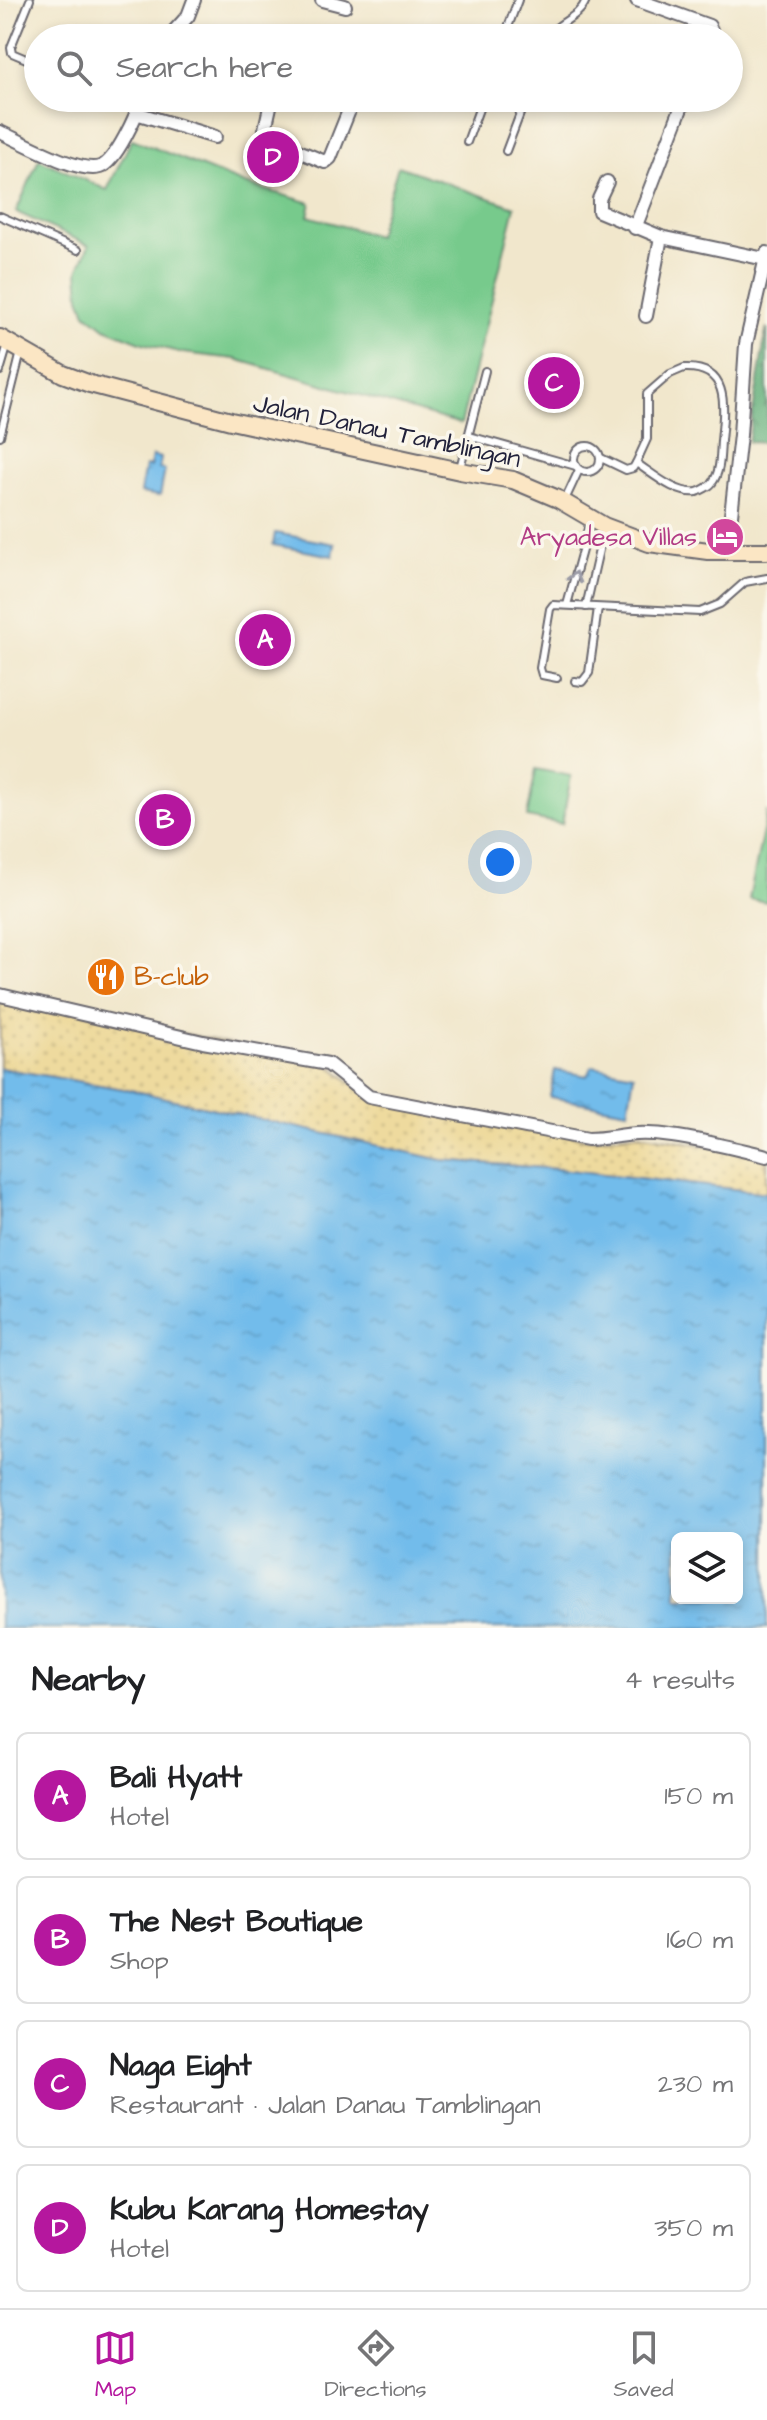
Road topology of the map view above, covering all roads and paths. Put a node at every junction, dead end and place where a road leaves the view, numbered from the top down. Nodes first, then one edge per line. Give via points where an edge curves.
1 (30, 0) edge
2 (194, 0) edge
3 (322, 0) edge
4 (518, 0) edge
5 (586, 0) edge
6 (637, 0) edge
7 (345, 6) dead end
8 (180, 24) edge
9 (509, 24) edge
10 (562, 24) edge
11 (703, 24) edge
12 (24, 59) edge
13 (136, 112) edge
14 (156, 112) edge
15 (269, 112) edge
16 (348, 112) edge
17 (478, 112) edge
18 (521, 112) edge
19 (680, 112) edge
20 (0, 132) edge
21 (215, 137) dead end
22 (467, 142) dead end
23 (506, 151) dead end
24 (607, 182) dead end
25 (0, 216) edge
26 (635, 228) junction
27 (661, 237) junction
28 (78, 250) dead end
29 (766, 256) edge
30 (646, 316) dead end
31 (10, 344) edge
32 (0, 371) edge
33 (485, 371) dead end
34 (0, 436) edge
35 (469, 436) junction
36 (601, 458) junction
37 (636, 463) junction
38 (577, 468) junction
39 (460, 471) junction
40 (564, 502) junction
41 (598, 522) junction
42 (727, 551) junction
43 (767, 551) edge
44 (767, 578) edge
45 (567, 605) junction
46 (586, 607) junction
47 (598, 608) junction
48 (557, 678) dead end
49 (575, 681) dead end
50 (0, 995) edge
51 (767, 1156) edge

1 - 12 lane via 11,47
2 - 8 street
3 - 7 street
4 - 9 lane
5 - 10 lane via 580,12
6 - 11 street
13 - 20 street via 112,159 103,167 85,170
14 - 21 street
15 - 16 street via 269,139 325,162
17 - 22 lane
18 - 23 lane
19 - 26 street
24 - 26 street via 599,211
25 - 28 lane
26 - 27 street
27 - 29 street
27 - 30 street
29 - 42 street via 746,344
31 - 32 lane
31 - 34 lane
31 - 39 street, Jalan Danau Tamblingan via 90,384
33 - 35 lane
35 - 38 lane
35 - 39 lane
36 - 37 lane via 626,470
36 - 38 lane via 594,471
36 - 38 lane via 596,449 581,447 574,456
37 - 37 lane via 645,447 645,403 652,388 684,368 708,372 718,383 724,408 718,472 711,485 697,492 679,490
38 - 40 lane
39 - 40 street, Jalan Danau Tamblingan via 513,480
40 - 41 street, Jalan Danau Tamblingan
41 - 42 street, Jalan Danau Tamblingan via 649,543
45 -> 41 lane
41 - 46 lane
42 - 43 street, Jalan Danau Tamblingan
44 - 47 lane via 745,582 720,604 700,612
45 - 46 lane
45 - 48 lane via 550,609 540,668 542,675
46 - 47 lane
47 - 49 lane via 589,673 582,682
50 - 51 street via 203,1042 328,1064 369,1097 588,1139 659,1135

